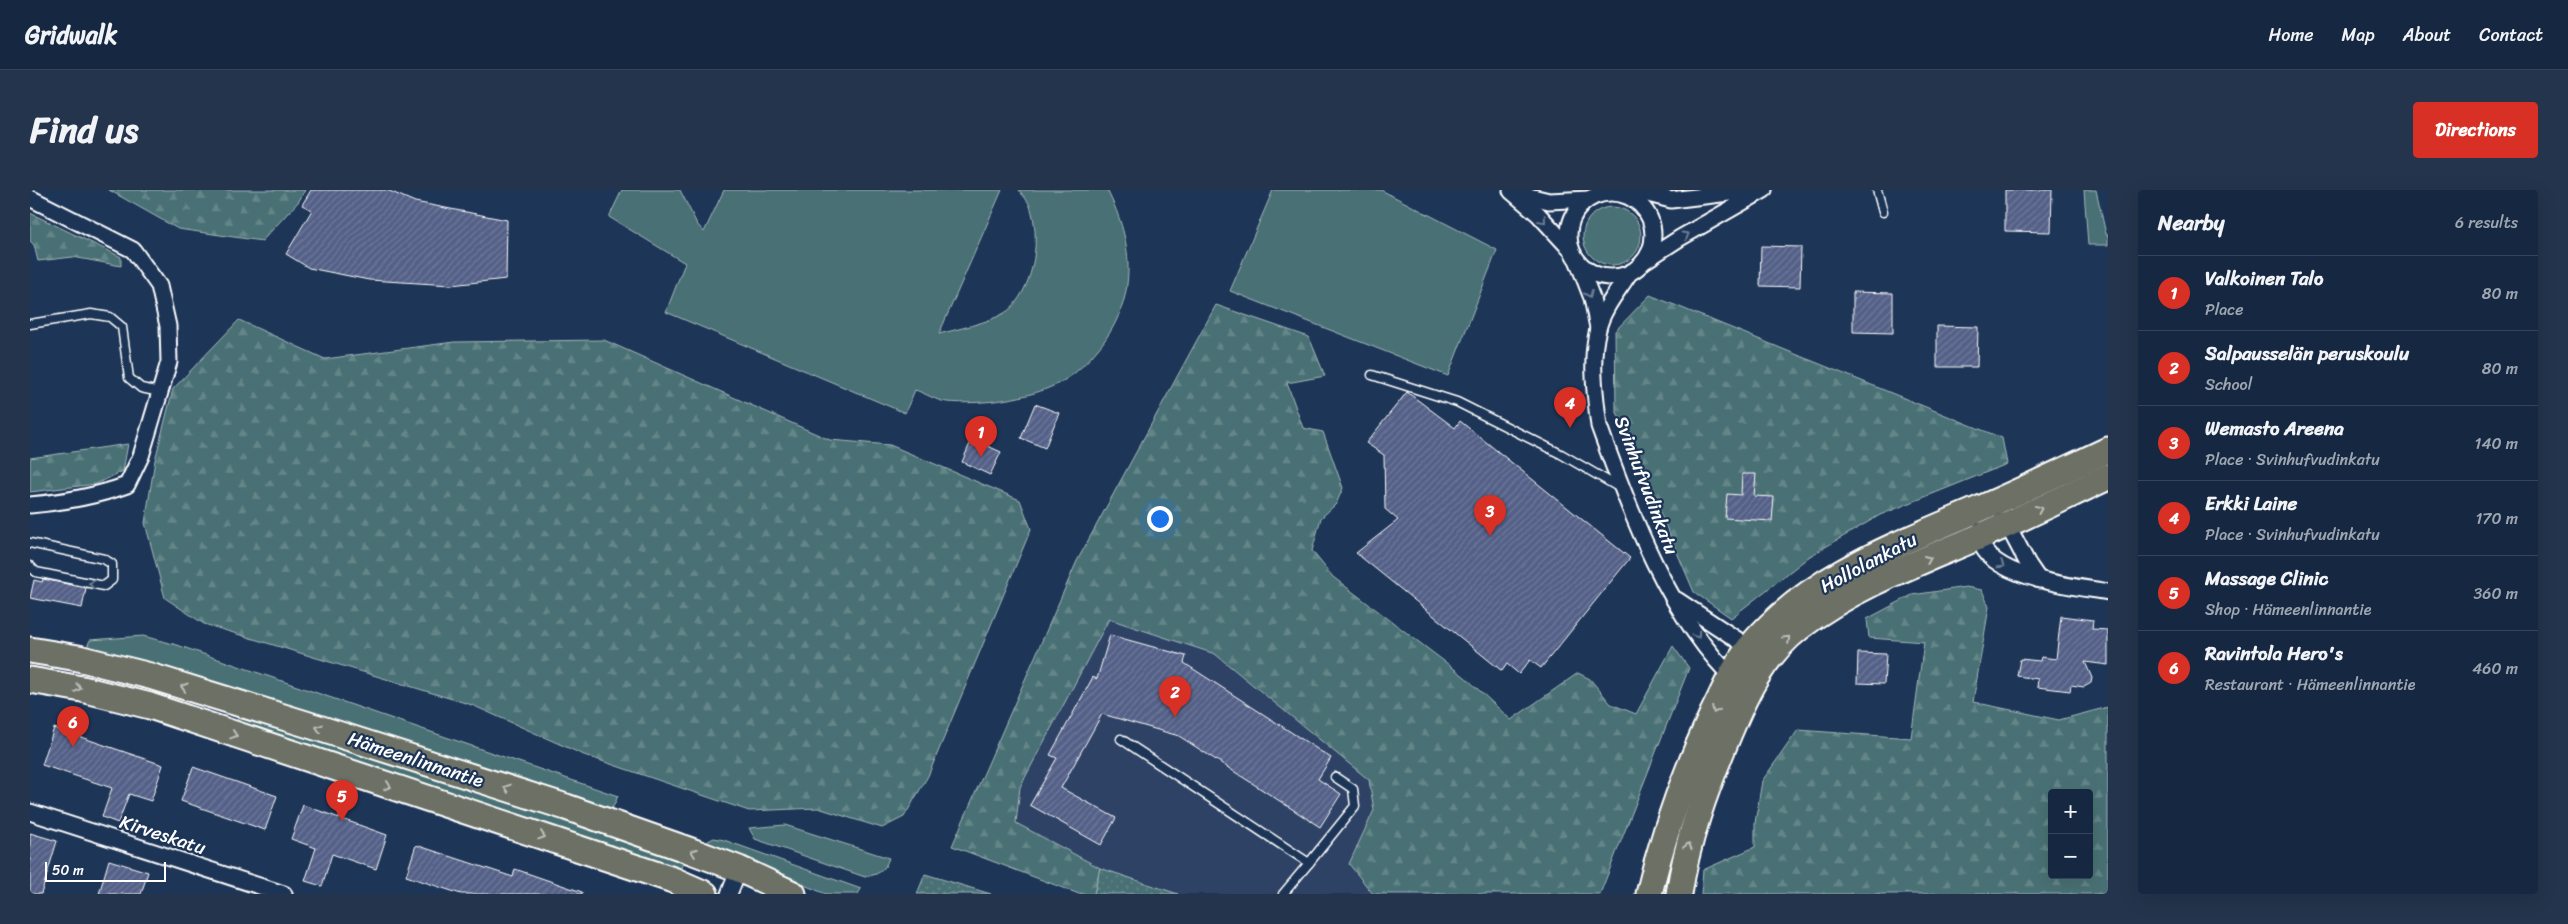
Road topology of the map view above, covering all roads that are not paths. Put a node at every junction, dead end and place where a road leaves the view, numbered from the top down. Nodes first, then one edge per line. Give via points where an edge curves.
1 (1754, 190) edge
2 (1764, 190) edge
3 (1876, 190) edge
4 (1509, 191) edge
5 (1609, 192) edge
6 (1624, 195) junction
7 (30, 198) edge
8 (1589, 199) junction
9 (1883, 212) dead end
10 (1575, 257) junction
11 (1645, 261) junction
12 (1628, 274) junction
13 (30, 324) edge
14 (1598, 328) junction
15 (1372, 375) dead end
16 (160, 392) junction
17 (2108, 450) edge
18 (2108, 477) edge
19 (1624, 490) junction
20 (30, 505) edge
21 (1983, 508) junction
22 (2007, 524) junction
23 (1979, 537) junction
24 (30, 543) edge
25 (30, 566) edge
26 (2039, 580) junction
27 (2108, 592) edge
28 (1670, 595) junction
29 (30, 650) edge
30 (1758, 655) junction
31 (30, 680) edge
32 (1739, 684) junction
33 (1121, 740) dead end
34 (1335, 776) dead end
35 (30, 812) edge
36 (1662, 838) junction
37 (1309, 862) junction
38 (739, 869) junction
39 (284, 894) edge
40 (705, 894) edge
41 (729, 894) edge
42 (793, 894) edge
43 (1283, 894) edge
44 (1638, 894) edge
45 (1649, 894) edge
46 (1679, 894) edge

1 - 6 street via 1671,200 1648,194
11 -> 2 street
3 - 9 lane
4 - 8 street via 1548,201
4 -> 10 street via 1538,214
5 - 6 street
5 - 8 street
6 - 11 street via 1643,208 1653,228 1652,246
7 - 16 street via 133,250 146,266 159,286 168,326 169,362
8 - 10 street via 1571,222 1569,242
10 - 12 street via 1588,271 1601,276 1614,278
10 -> 14 street, Svinhufvudinkatu via 1592,298
11 - 12 street
12 - 14 street, Svinhufvudinkatu
13 - 16 lane via 91,314 110,317 122,327 130,378 141,388
14 - 19 street, Svinhufvudinkatu via 1596,397 1599,426
15 - 19 lane via 1457,402
16 - 20 street via 141,456 127,485 98,496
17 - 21 main road, Hollolankatu
22 -> 18 main road, Hollolankatu
19 - 28 street, Svinhufvudinkatu
21 - 22 street
21 - 23 street
21 - 30 main road, Hollolankatu via 1882,552 1826,582 1788,611
22 - 23 main road, Hollolankatu
22 - 26 street
23 -> 26 street via 1990,558 2002,568
30 -> 23 main road, Hollolankatu via 1841,600
24 -> 25 lane via 104,559 112,564 113,573 112,580 104,586 36,572
26 - 27 street
28 - 30 street
28 -> 32 street, Svinhufvudinkatu via 1709,654
38 -> 29 main road, Hämeenlinnantie via 566,807 306,724 150,676
30 - 32 main road, Hollolankatu
31 -> 40 main road, Hämeenlinnantie via 150,706 673,880
32 -> 36 main road, Hollolankatu via 1688,766
46 -> 32 main road, Hollolankatu via 1692,828
33 - 37 lane
34 - 37 lane via 1353,789 1355,806
35 - 39 street, Kirveskatu
36 - 44 main road
36 - 45 main road, Hollolankatu
37 - 43 lane
38 - 41 street
38 - 42 main road, Hämeenlinnantie

